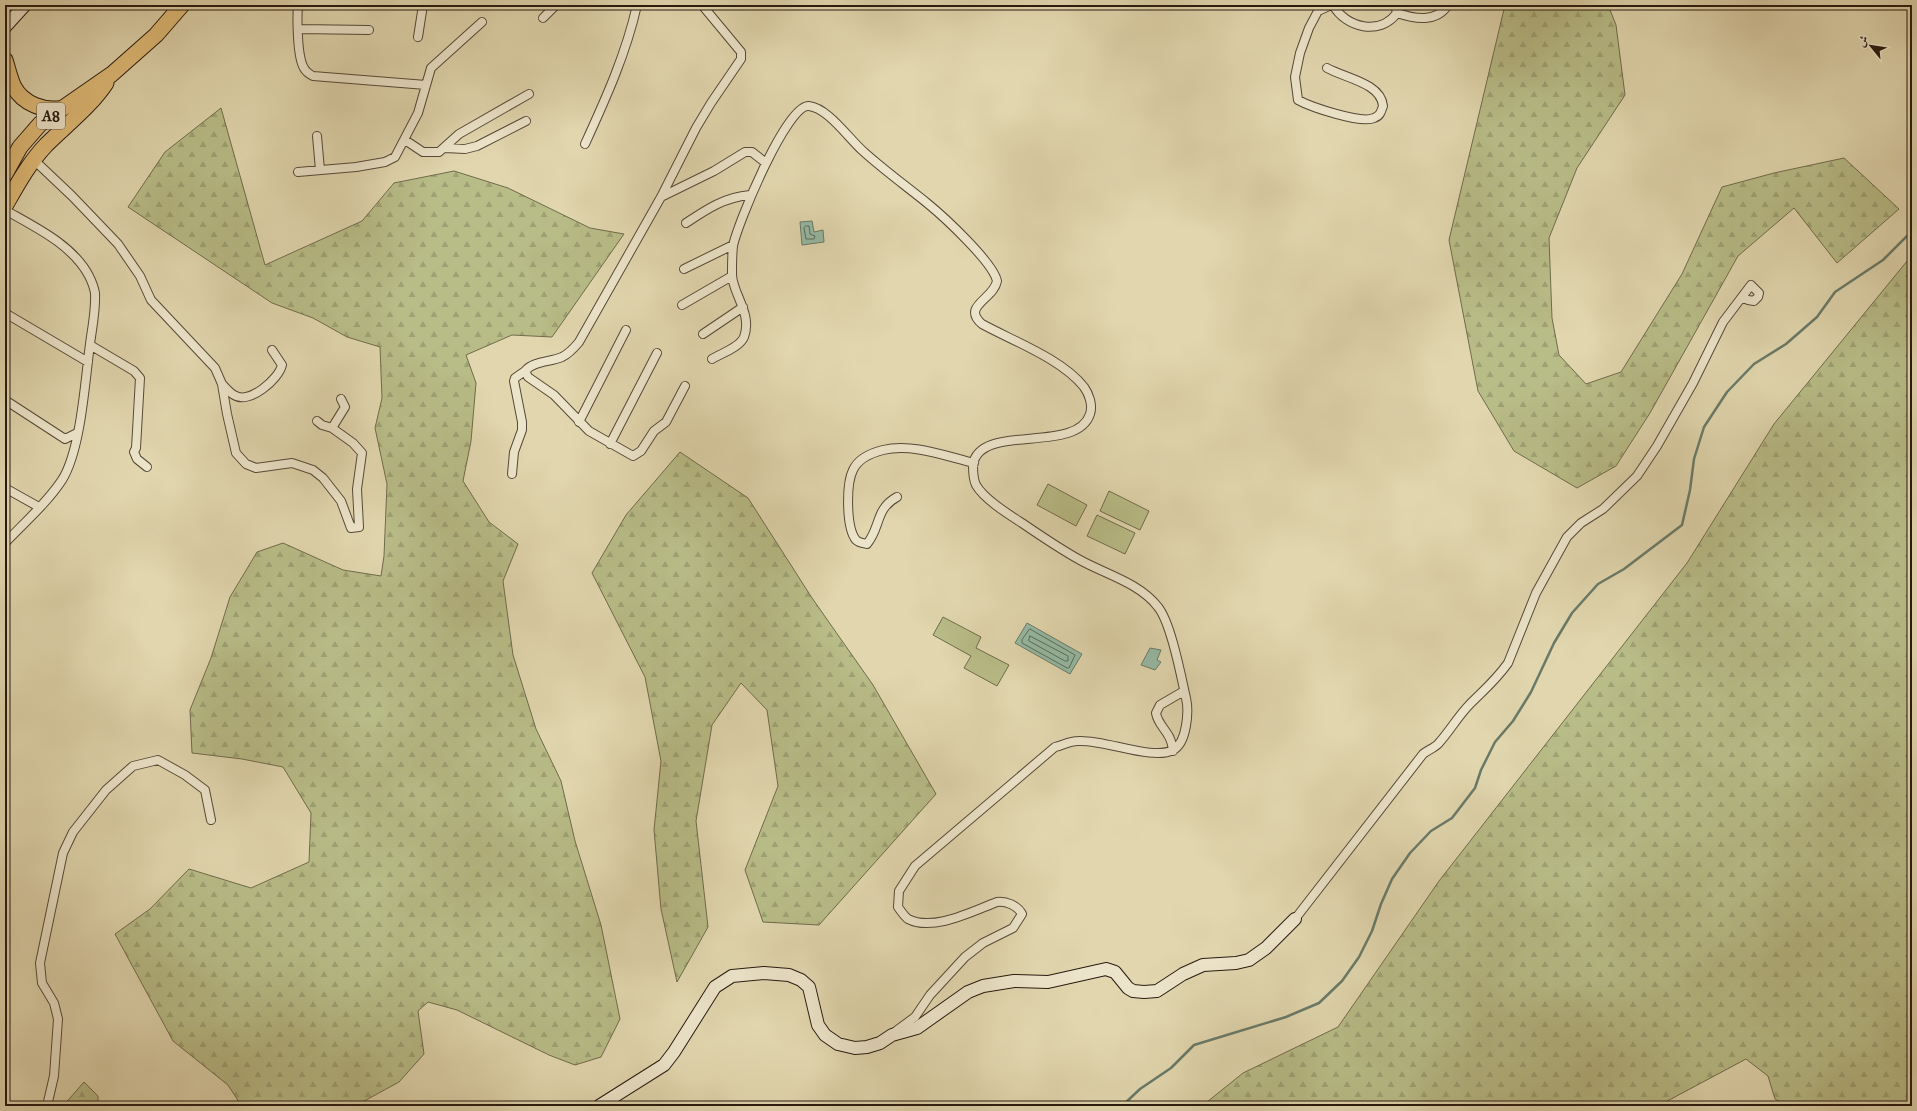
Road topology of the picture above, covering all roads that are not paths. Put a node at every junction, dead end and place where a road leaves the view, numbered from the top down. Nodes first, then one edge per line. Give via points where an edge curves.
1 (25, 5) edge
2 (182, 5) edge
3 (298, 5) edge
4 (423, 5) edge
5 (556, 5) edge
6 (637, 5) edge
7 (702, 5) edge
8 (1332, 5) edge
9 (1448, 5) edge
10 (1396, 9) edge
11 (543, 18) dead end
12 (482, 22) dead end
13 (5, 27) edge
14 (298, 29) junction
15 (369, 30) dead end
16 (418, 37) dead end
17 (5, 60) edge
18 (1327, 68) dead end
19 (112, 74) junction
20 (426, 85) junction
21 (529, 94) dead end
22 (33, 105) junction
23 (63, 108) junction
24 (526, 121) dead end
25 (40, 124) junction
26 (317, 136) dead end
27 (405, 140) junction
28 (585, 144) dead end
29 (445, 148) junction
30 (34, 160) junction
31 (766, 163) junction
32 (320, 170) junction
33 (298, 172) dead end
34 (5, 174) edge
35 (750, 195) junction
36 (661, 197) junction
37 (5, 206) edge
38 (5, 210) edge
39 (686, 223) dead end
40 (734, 246) junction
41 (684, 269) dead end
42 (732, 276) junction
43 (1742, 296) dead end
44 (682, 305) dead end
45 (743, 307) junction
46 (5, 312) edge
47 (626, 330) dead end
48 (703, 334) dead end
49 (90, 345) junction
50 (272, 350) dead end
51 (657, 353) dead end
52 (712, 359) dead end
53 (88, 362) junction
54 (525, 371) junction
55 (222, 384) junction
56 (685, 386) dead end
57 (341, 398) dead end
58 (5, 400) edge
59 (317, 421) dead end
60 (579, 422) junction
61 (332, 428) junction
62 (77, 433) junction
63 (610, 444) junction
64 (974, 463) junction
65 (147, 467) dead end
66 (512, 474) dead end
67 (5, 488) edge
68 (897, 497) dead end
69 (39, 507) junction
70 (5, 543) edge
71 (1184, 691) junction
72 (1172, 751) junction
73 (211, 820) dead end
74 (1295, 919) joint
75 (892, 1034) junction
76 (47, 1106) edge
77 (599, 1106) edge

1 - 13 street
2 - 19 highway, A8 via 156,35
3 - 14 street
4 - 16 street
5 - 11 street
6 - 28 street via 622,59
7 - 36 street via 741,52 741,59 696,128
8 - 10 street via 1344,18 1372,27 1386,24
8 - 18 street via 1318,11 1300,53 1295,77 1298,100 1313,108 1355,119 1372,119 1379,115 1383,100 1371,86
9 - 10 street via 1433,18 1412,18
12 - 20 street via 431,68
14 - 15 street
14 - 20 street via 301,61 303,67 313,76
17 - 22 highway via 14,88
19 - 23 highway, A8
19 - 30 highway, A8 via 98,95
20 - 27 street via 418,113
21 - 29 street via 459,134
22 - 23 highway via 43,109
22 - 25 highway
23 - 25 highway, A8
24 - 29 street via 477,146 465,149
25 - 30 highway via 40,139
25 - 34 highway, A8 via 20,147
26 - 32 street
27 - 29 street via 428,153 439,152
27 - 32 street via 398,153 385,162
30 - 37 highway
30 - 55 street via 122,249 140,276 151,300 210,362
31 - 35 street
31 - 36 street via 752,152 745,152 714,171
31 - 64 street via 800,109 808,106 819,109 869,156 955,227 982,257 997,281 996,287 977,306 974,314 976,318 982,324 1059,365 1087,392 1091,410 1079,428 1067,433 991,445 977,456
32 - 33 street
35 - 39 street via 729,198
35 - 40 street
36 - 54 street via 576,346 562,357 530,366
38 - 49 street via 37,228 72,253 88,274 93,284 95,305
40 - 41 street
40 - 42 street
42 - 44 street
42 - 45 street
43 - 74 street via 1723,322 1693,383 1657,446 1636,476 1603,509 1581,523 1568,537 1536,593 1508,663 1501,673 1454,722 1438,745 1423,754
45 - 48 street
45 - 52 street via 746,324 744,338 741,343
46 - 53 street
47 - 60 street
49 - 53 street
49 - 65 street via 134,371 140,378 134,452 137,459
50 - 55 street via 282,365 281,371 258,393 234,396
51 - 63 street
53 - 62 street
54 - 60 street via 528,377 554,395
54 - 66 street via 514,381 522,430 514,452
55 - 61 street via 226,414 236,452 246,464 256,468 292,463 313,470 342,501 351,528 359,527 357,489 362,453 354,443
56 - 63 street via 666,422 654,431 637,455 628,455
57 - 61 street via 345,407
58 - 62 street via 65,439
59 - 61 street
60 - 63 street
62 - 69 street via 71,460 62,479
64 - 68 street via 908,449 884,450 867,457 853,470 850,484 849,516 856,540 867,544 872,538 885,504
64 - 71 street via 975,484 1006,512 1057,547 1132,586 1159,607 1167,623
67 - 69 street
69 - 70 street
71 - 72 street via 1188,707 1186,725 1179,743
71 - 72 street via 1160,705 1156,713 1159,722 1169,734
72 - 75 street via 1159,754 1080,741 1055,747 915,866 899,891 898,907 907,918 922,923 947,921 1004,901 1020,910 1022,914 1013,928 984,943 966,957 930,995 915,1017
73 - 76 street via 205,790 158,760 133,766 106,790 73,832 63,853 40,963 42,983 54,1003 58,1019 54,1076
74 - 75 street via 1266,948 1249,960 1236,964 1203,965 1183,974 1157,991 1144,992 1128,988 1114,972 1106,969 1048,982 1014,981 983,986 968,992 918,1028
75 - 77 street via 880,1043 867,1047 855,1048 838,1044 825,1035 818,1025 812,993 801,980 781,974 737,975 719,982 664,1065

